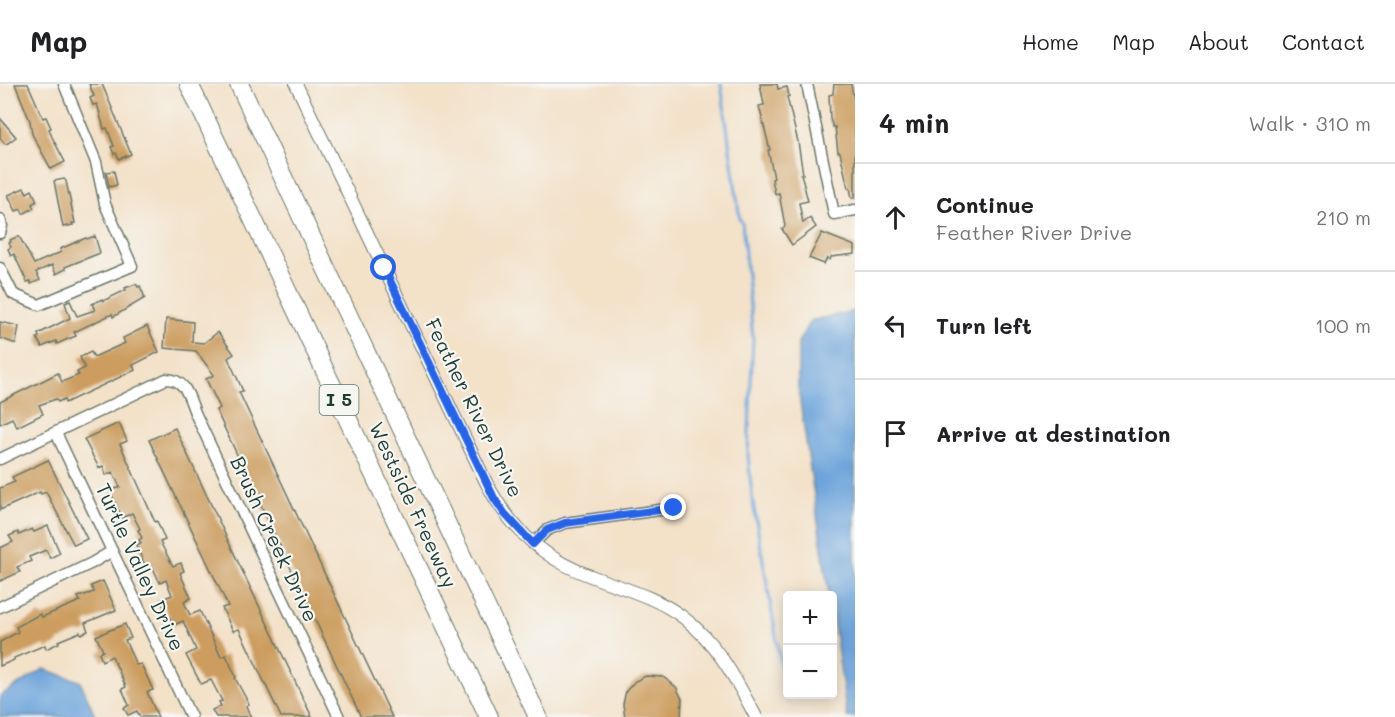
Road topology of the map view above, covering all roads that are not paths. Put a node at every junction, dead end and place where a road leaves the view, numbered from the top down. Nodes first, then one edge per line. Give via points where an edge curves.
1 (64, 84) edge
2 (189, 84) edge
3 (239, 84) edge
4 (296, 84) edge
5 (807, 84) edge
6 (855, 210) edge
7 (0, 219) edge
8 (0, 233) edge
9 (0, 268) edge
10 (56, 433) junction
11 (0, 459) edge
12 (674, 508) dead end
13 (533, 544) junction
14 (112, 551) junction
15 (0, 607) edge
16 (191, 717) edge
17 (339, 717) edge
18 (489, 717) edge
19 (538, 717) edge
20 (756, 717) edge

1 - 9 street via 96,162 105,204 132,266 39,305 13,294
2 - 18 highway, Westside Freeway / I 5
3 - 19 highway, Westside Freeway / I 5
4 - 13 street, Feather River Drive via 486,482 505,514
5 - 6 street via 834,214
7 - 8 street
10 - 11 street
10 - 14 street, Turtle Valley Drive
10 - 17 street, Brush Creek Drive via 166,379 175,379 184,386
12 - 13 street via 565,523 547,530
13 - 20 street, Feather River Drive via 569,567 644,595 684,618 720,655
14 - 15 street
14 - 16 street, Turtle Valley Drive

